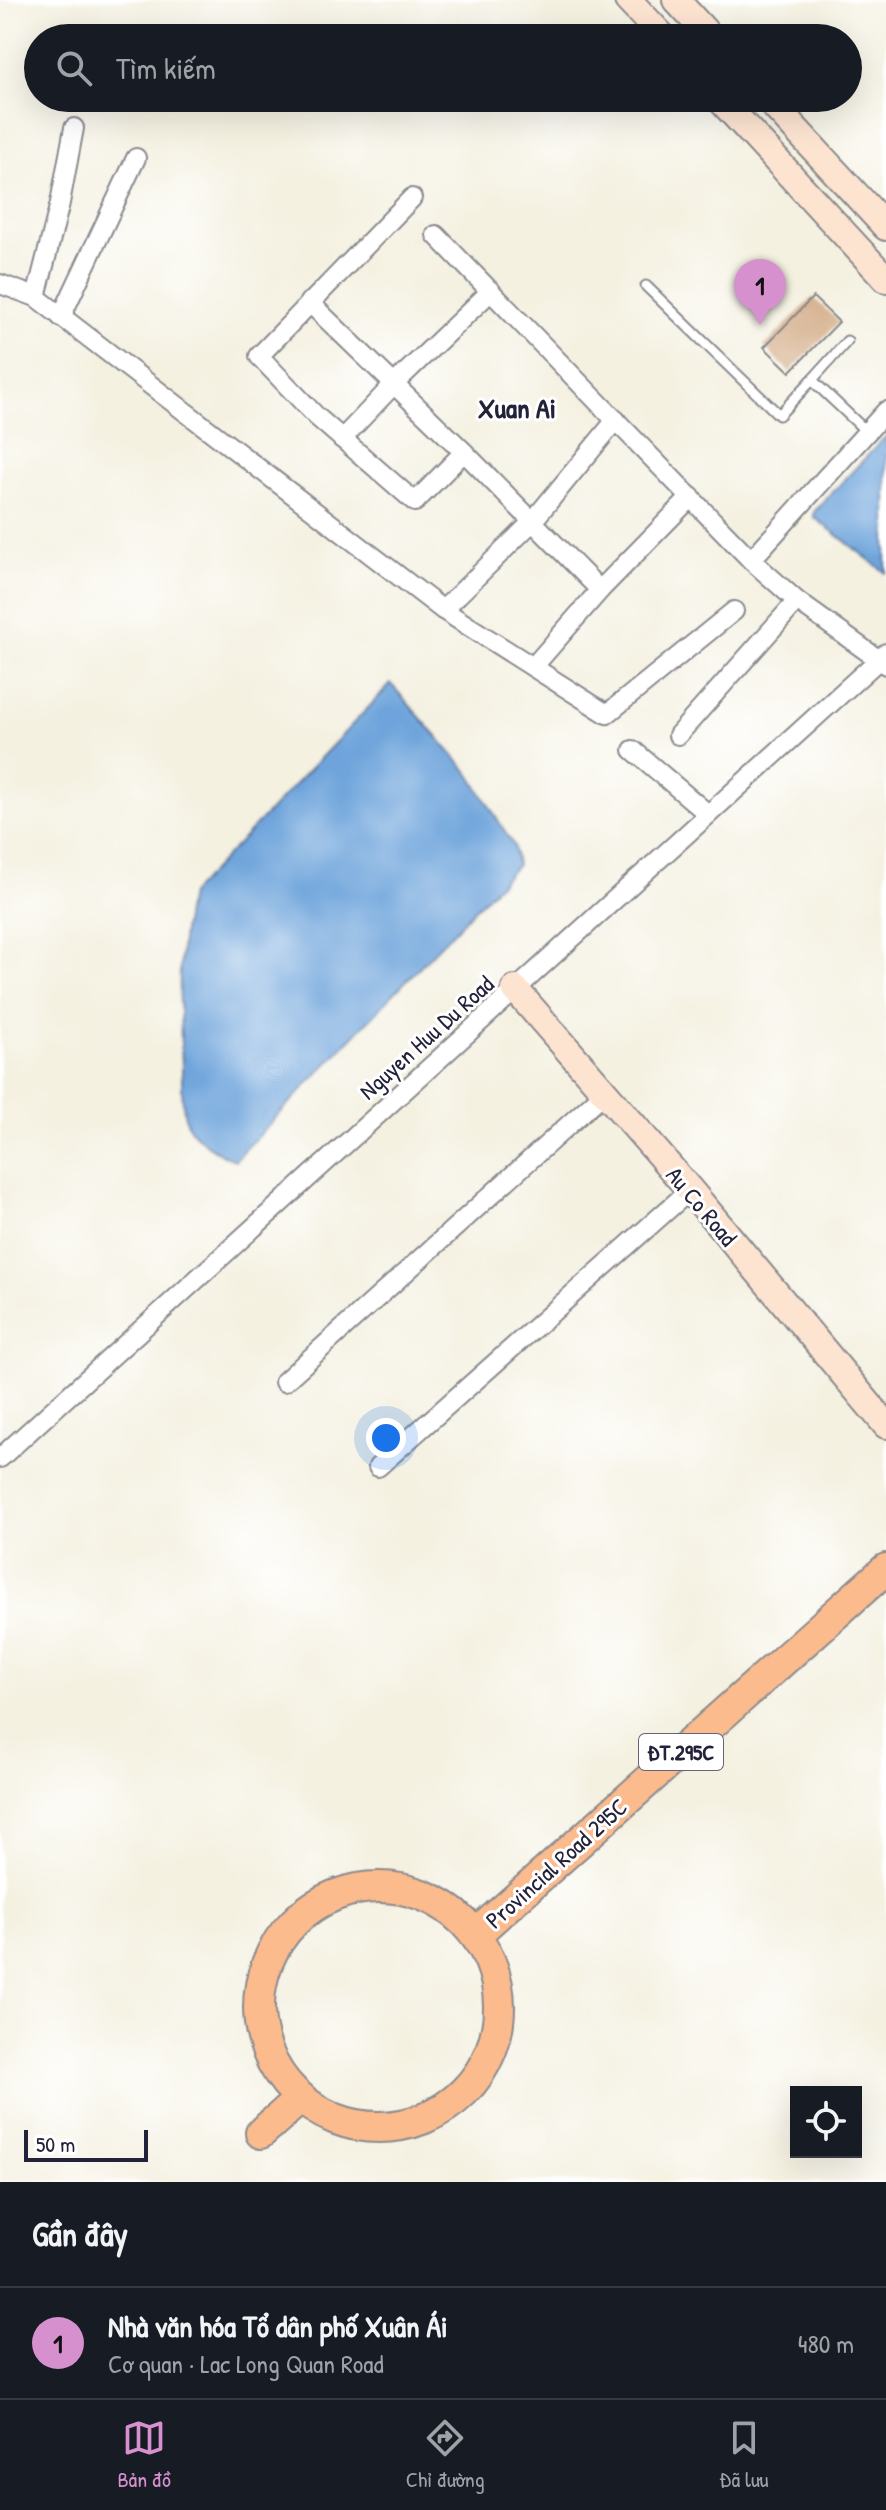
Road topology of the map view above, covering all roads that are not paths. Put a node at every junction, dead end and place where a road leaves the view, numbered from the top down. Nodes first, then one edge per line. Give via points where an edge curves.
1 (628, 0) edge
2 (676, 0) edge
3 (651, 24) edge
4 (698, 24) edge
5 (732, 112) edge
6 (749, 112) edge
7 (779, 112) edge
8 (740, 120) junction
9 (74, 128) dead end
10 (136, 158) dead end
11 (412, 198) dead end
12 (886, 227) edge
13 (436, 235) dead end
14 (886, 279) edge
15 (0, 284) edge
16 (646, 286) dead end
17 (491, 291) junction
18 (36, 297) junction
19 (309, 302) junction
20 (61, 317) junction
21 (847, 341) dead end
22 (812, 380) junction
23 (394, 384) junction
24 (886, 411) edge
25 (616, 420) junction
26 (867, 432) junction
27 (342, 439) junction
28 (464, 452) junction
29 (691, 497) junction
30 (532, 522) junction
31 (751, 560) junction
32 (600, 590) junction
33 (797, 601) junction
34 (443, 610) junction
35 (734, 611) dead end
36 (884, 659) edge
37 (533, 667) junction
38 (678, 735) dead end
39 (633, 750) dead end
40 (708, 814) junction
41 (515, 989) junction
42 (605, 1092) junction
43 (690, 1190) junction
44 (284, 1382) dead end
45 (886, 1425) edge
46 (0, 1458) edge
47 (378, 1467) dead end
48 (886, 1569) edge
49 (476, 1934) junction
50 (301, 2098) junction
51 (261, 2133) dead end

1 - 3 main road
2 - 4 main road
5 - 8 main road
6 - 8 main road
7 - 12 main road
8 - 14 main road
9 - 18 street
10 - 20 street
11 - 19 street
13 - 17 street
15 - 18 street
16 - 22 lane via 779,415
17 - 23 street
17 - 25 street
18 - 20 street
19 - 23 street
19 - 27 street via 259,356
20 - 34 street
21 - 22 lane
22 - 26 lane
23 - 27 street
23 - 28 street
24 - 26 street
25 - 29 street
25 - 30 street
26 - 31 street
27 - 28 street via 415,502
28 - 30 street
29 - 31 street
29 - 32 street
30 - 32 street
30 - 34 street
31 - 33 street
32 - 37 street
33 - 36 street
33 - 38 street
34 - 37 street
35 - 37 street via 607,714
36 - 40 street, Nguyen Huu Du Road
39 - 40 street
40 - 41 street, Nguyen Huu Du Road
41 - 42 main road, Au Co Road
41 - 46 street, Nguyen Huu Du Road
42 - 43 main road, Au Co Road
42 - 44 street
43 - 45 main road, Au Co Road
43 - 47 street
48 - 49 main road, Provincial Road 295C / ĐT.295C
49 - 50 main road, Provincial Road 295C via 494,1969 499,2017 485,2064 461,2095 428,2116 389,2126 349,2123
49 - 50 main road, Provincial Road 295C via 439,1902 391,1887 342,1893 298,1918 270,1956 259,2008 273,2064
50 - 51 main road

